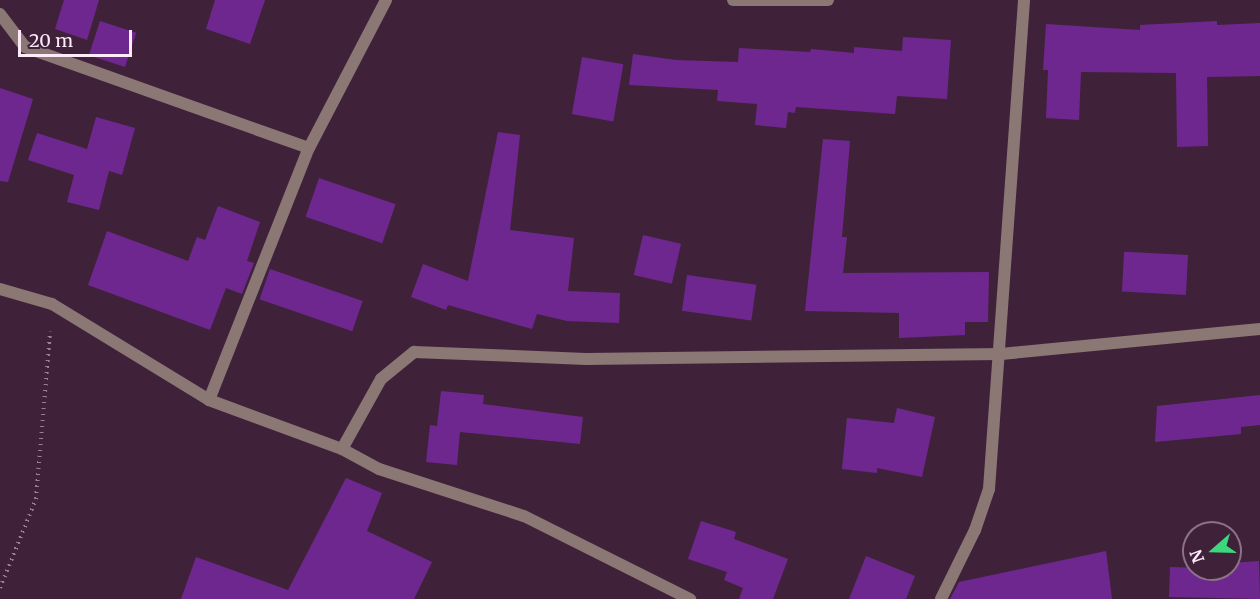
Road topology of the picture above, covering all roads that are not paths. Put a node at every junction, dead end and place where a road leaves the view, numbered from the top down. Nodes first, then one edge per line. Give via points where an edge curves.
1 (386, 0) edge
2 (734, 0) edge
3 (828, 0) edge
4 (1024, 0) edge
5 (0, 14) edge
6 (309, 148) junction
7 (0, 289) edge
8 (1260, 329) edge
9 (1002, 354) junction
10 (209, 400) junction
11 (342, 449) junction
12 (690, 599) edge
13 (941, 599) edge

1 - 6 street
2 - 3 street
4 - 9 street
5 - 6 street via 25,47
6 - 10 street
7 - 10 street via 52,304
8 - 9 street
9 - 11 street via 586,359 414,352 381,379
9 - 13 street via 992,413 989,489 975,530
10 - 11 street
11 - 12 street via 378,469 525,516

